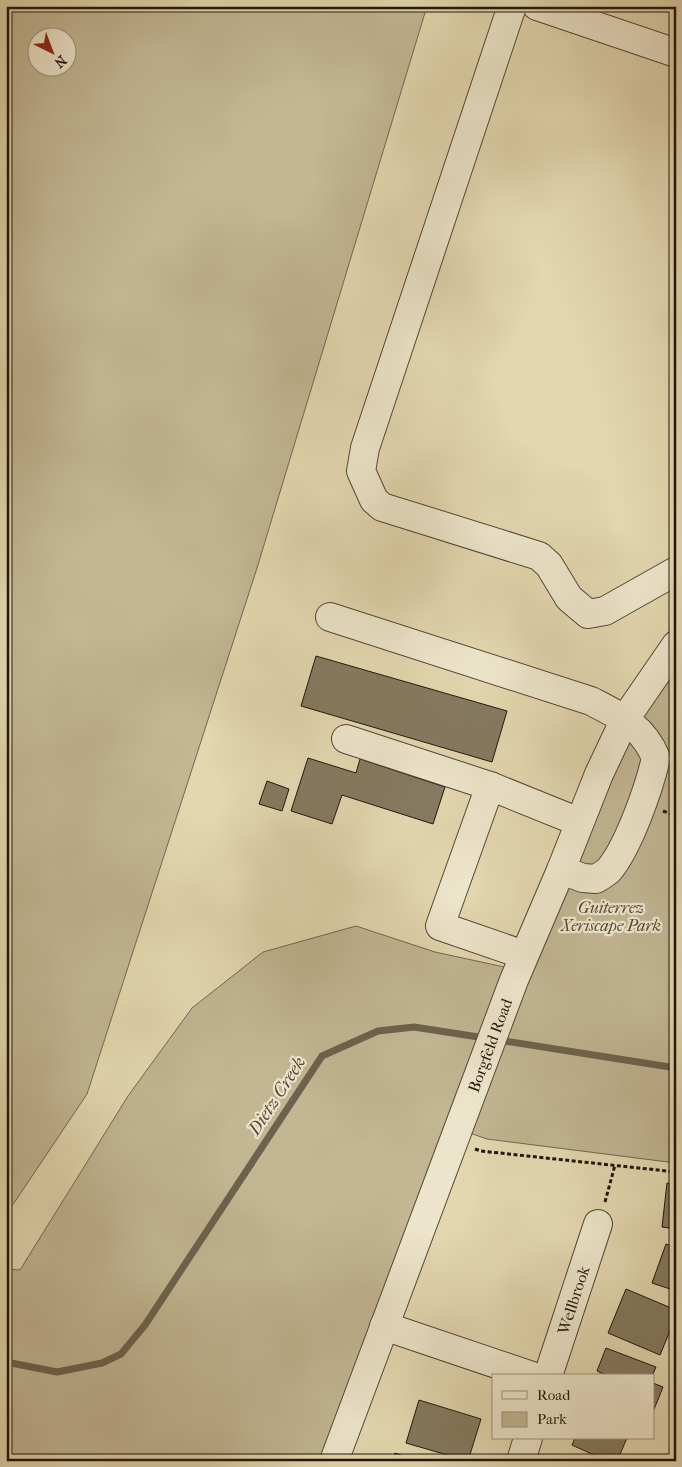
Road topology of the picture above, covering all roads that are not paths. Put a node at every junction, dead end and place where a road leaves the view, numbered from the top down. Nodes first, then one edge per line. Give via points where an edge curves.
1 (512, 6) edge
2 (537, 6) edge
3 (676, 53) edge
4 (676, 570) edge
5 (330, 617) dead end
6 (676, 645) edge
7 (625, 719) junction
8 (346, 739) dead end
9 (490, 786) junction
10 (580, 822) junction
11 (561, 870) junction
12 (524, 956) junction
13 (598, 1224) road end
14 (384, 1326) junction
15 (526, 1374) edge
16 (549, 1374) edge
17 (527, 1440) edge
18 (334, 1461) edge
19 (521, 1461) edge

1 - 4 street via 365,448 361,471 374,500 382,507 539,556 569,598 588,614 604,611
2 - 3 street
5 - 7 street via 591,701
6 - 7 street, Borgfeld Road
7 - 10 street, Borgfeld Road
7 - 11 street via 646,737 656,758 625,845 608,871 596,879
8 - 9 street
9 - 10 street
9 - 12 street via 440,926
10 - 11 street, Borgfeld Road
11 - 12 street, Borgfeld Road
12 - 14 street, Borgfeld Road
13 - 16 street, Wellbrook
14 - 15 street
14 - 18 street, Borgfeld Road
17 - 19 street

